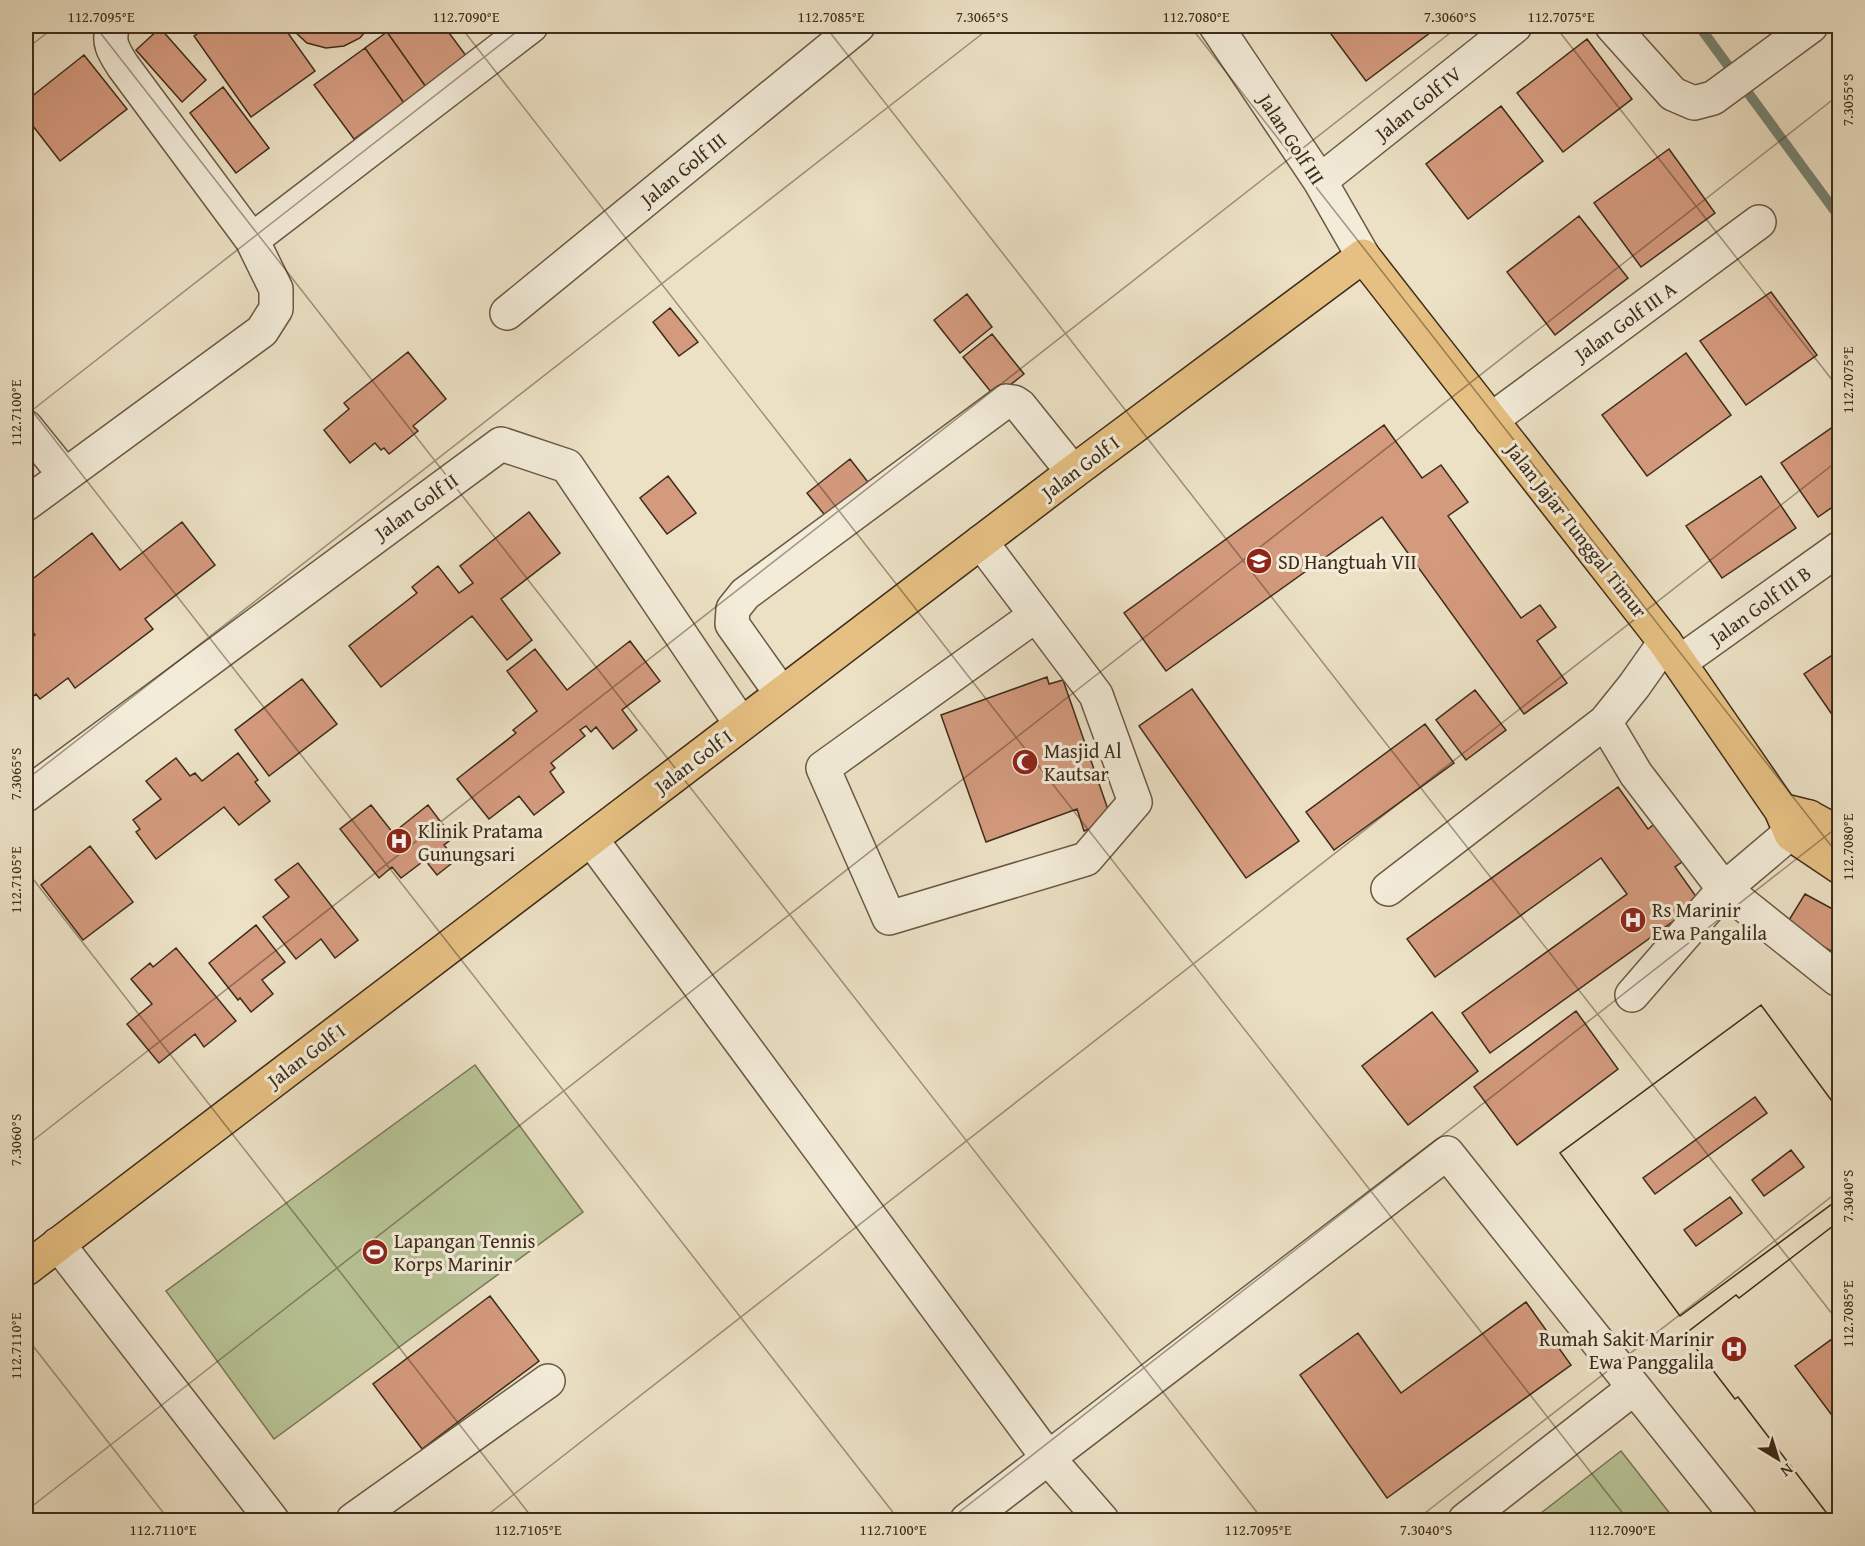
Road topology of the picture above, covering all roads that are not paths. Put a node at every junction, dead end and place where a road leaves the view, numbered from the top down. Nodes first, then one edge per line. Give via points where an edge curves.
1 (113, 26) edge
2 (531, 26) edge
3 (858, 26) edge
4 (1216, 26) edge
5 (1515, 26) edge
6 (1612, 26) edge
7 (1811, 26) edge
8 (1320, 181) junction
9 (1759, 222) dead end
10 (252, 240) junction
11 (1363, 256) junction
12 (507, 313) dead end
13 (1491, 420) junction
14 (26, 427) edge
15 (1073, 472) junction
16 (64, 474) junction
17 (26, 504) edge
18 (981, 542) junction
19 (1839, 548) edge
20 (1036, 615) junction
21 (1672, 652) junction
22 (781, 693) junction
23 (1605, 722) junction
24 (741, 724) junction
25 (26, 795) edge
26 (1794, 821) junction
27 (1839, 834) edge
28 (591, 839) junction
29 (1839, 867) edge
30 (1388, 889) dead end
31 (1724, 889) junction
32 (1837, 979) dead end
33 (1632, 995) dead end
34 (58, 1244) junction
35 (26, 1269) edge
36 (548, 1381) dead end
37 (1634, 1388) junction
38 (1048, 1458) junction
39 (272, 1521) edge
40 (353, 1521) edge
41 (967, 1521) edge
42 (1102, 1521) edge
43 (1465, 1521) edge
44 (1740, 1521) edge

1 - 10 street via 112,48 123,66
2 - 10 street
3 - 12 street, Jalan Golf III
4 - 8 street, Jalan Golf III
5 - 8 street, Jalan Golf IV
6 - 7 street via 1673,94 1694,103 1713,98
8 - 11 street, Jalan Golf III
9 - 13 street, Jalan Golf III A
10 - 16 street via 276,289 276,309 262,331
11 - 13 main road, Jalan Jajar Tunggal Timur
11 - 15 main road, Jalan Golf I
13 - 21 main road, Jalan Jajar Tunggal Timur
14 - 16 street
15 - 18 main road, Jalan Golf I
15 - 22 street via 1020,406 1006,401 745,594
16 - 17 street
18 - 20 street
18 - 22 main road, Jalan Golf I
19 - 21 street, Jalan Golf III B
20 - 20 street via 1096,695 1135,802 1086,859 889,918 823,768
21 - 23 street, Jalan Golf III B via 1634,686
21 - 26 main road, Jalan Jajar Tunggal Timur
22 - 24 main road, Jalan Golf I
23 - 30 street, Jalan Golf III B
23 - 31 street via 1636,774
24 - 25 street, Jalan Golf II via 567,466 501,444
24 - 28 main road, Jalan Golf I
26 - 27 main road, Jalan Jajar Tunggal Timur
26 - 29 main road, Jalan Jajar Tunggal Timur
26 - 31 street
28 - 34 main road, Jalan Golf I
28 - 38 street
31 - 32 street
31 - 33 street
34 - 35 main road, Jalan Golf I
34 - 39 street
36 - 40 street
37 - 38 street via 1447,1153
37 - 43 street
37 - 44 street
38 - 41 street
38 - 42 street

